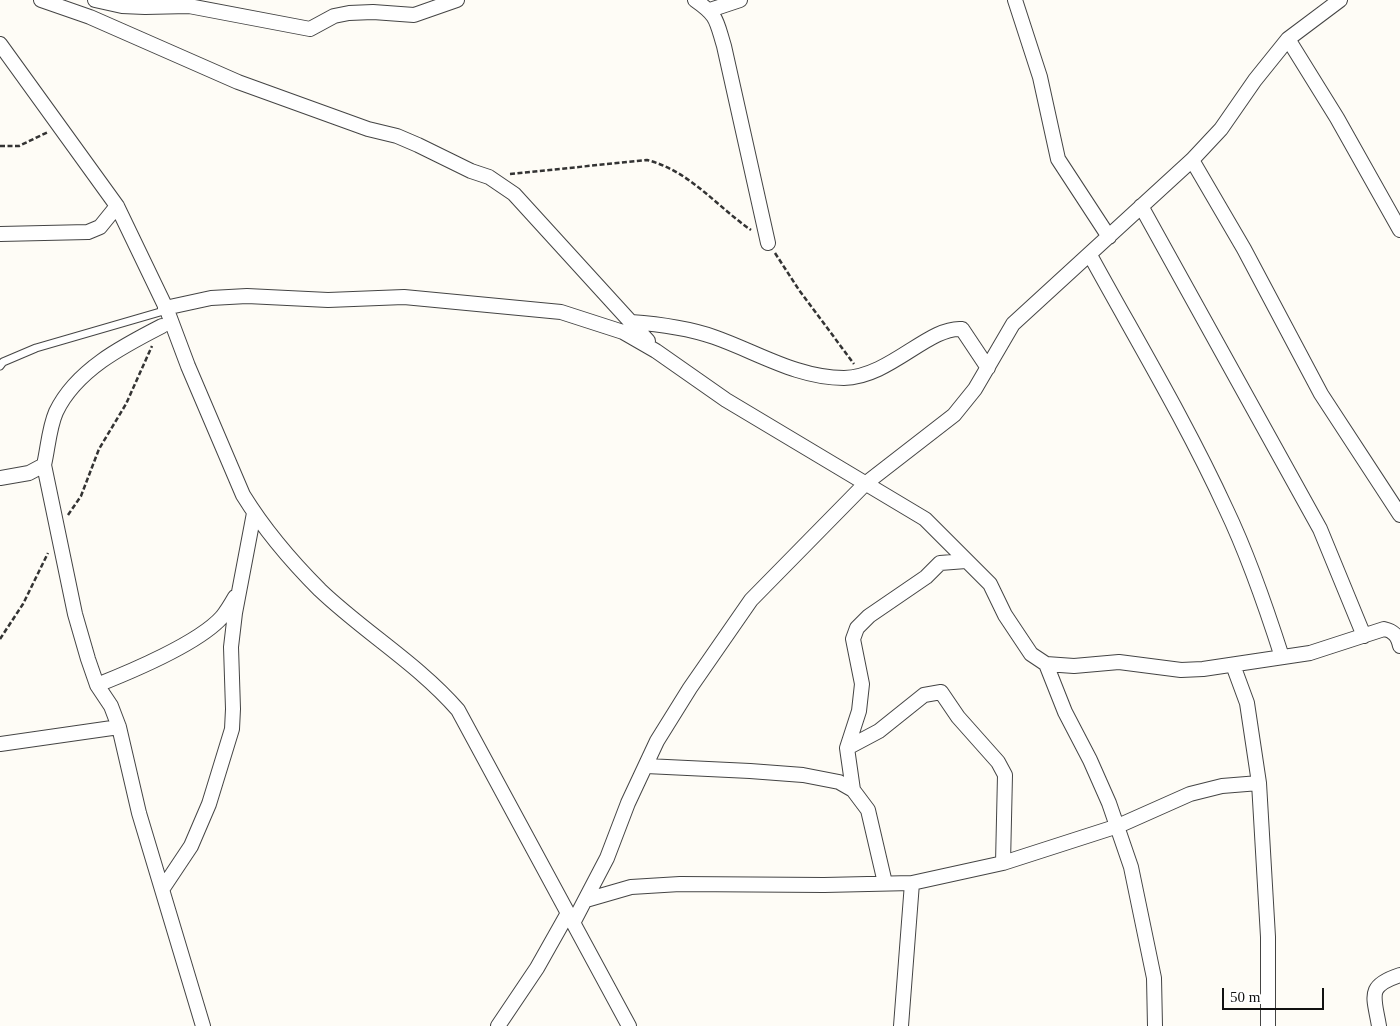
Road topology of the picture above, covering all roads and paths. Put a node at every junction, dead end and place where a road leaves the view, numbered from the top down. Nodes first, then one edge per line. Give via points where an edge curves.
1 (41, 0) edge
2 (95, 0) edge
3 (457, 0) edge
4 (695, 0) edge
5 (740, 0) edge
6 (1015, 0) edge
7 (1340, 0) edge
8 (710, 10) junction
9 (1288, 39) junction
10 (0, 44) edge
11 (60, 126) junction
12 (0, 146) edge
13 (1192, 160) junction
14 (489, 176) junction
15 (117, 206) junction
16 (1140, 206) junction
17 (1400, 230) edge
18 (0, 234) edge
19 (1109, 237) junction
20 (768, 243) junction
21 (1090, 255) junction
22 (166, 309) junction
23 (631, 322) junction
24 (162, 326) joint
25 (656, 351) junction
26 (0, 366) edge
27 (988, 368) junction
28 (863, 374) junction
29 (44, 465) junction
30 (0, 478) edge
31 (865, 484) junction
32 (254, 513) junction
33 (1400, 515) edge
34 (57, 532) junction
35 (966, 561) junction
36 (240, 590) junction
37 (1364, 636) junction
38 (1398, 637) edge
39 (0, 639) edge
40 (1282, 658) junction
41 (1046, 664) junction
42 (1233, 666) junction
43 (96, 685) junction
44 (119, 727) junction
45 (0, 744) edge
46 (847, 748) junction
47 (646, 766) junction
48 (1260, 782) junction
49 (853, 790) junction
50 (1118, 826) junction
51 (1003, 863) junction
52 (885, 883) junction
53 (912, 883) junction
54 (163, 888) junction
55 (586, 900) junction
56 (570, 918) junction
57 (1400, 975) edge
58 (203, 1026) edge
59 (498, 1026) edge
60 (629, 1026) edge
61 (901, 1026) edge
62 (1155, 1026) edge
63 (1268, 1026) edge
64 (1379, 1026) edge

1 - 14 street via 90,17 238,82 368,130 404,139 470,171
2 - 3 street via 122,6 189,6 310,29 341,14 414,15
4 - 8 street
5 - 8 street
6 - 19 street via 1040,77 1058,159
7 - 9 street
8 - 20 street via 716,18 724,46
9 - 13 street via 1221,129
9 - 17 street
10 - 11 street
11 - 12 path via 19,146
11 - 15 street
13 - 16 street
13 - 33 street via 1244,248 1321,394
14 - 20 path via 647,160 662,164 697,185
14 - 23 street via 514,194
15 - 18 street via 100,226 88,232
15 - 22 street
16 - 19 street
16 - 37 street via 1320,529
19 - 21 street
20 - 28 path
21 - 27 street via 1013,324
21 - 40 street via 1189,434 1226,509 1254,576
22 - 25 street via 211,298 247,296 328,300 404,297 502,305 561,312 591,320 623,332
22 - 26 lane via 36,348
22 - 32 street via 243,495
23 - 25 street
23 - 28 street via 682,328 713,336 801,373 847,378
24 - 29 street via 105,358 84,375 56,412
24 - 34 path via 126,404 99,450 81,496
25 - 31 street via 726,400
27 - 28 street via 962,329 952,328 891,364
27 - 31 street via 954,415
29 - 30 street via 29,473
29 - 34 street
31 - 35 street via 925,519
31 - 47 street via 751,600 690,688 657,741
32 - 36 street
32 - 56 street via 320,590 428,679 458,710
34 - 39 path via 22,604
34 - 43 street via 75,614
35 - 41 street via 990,584 1005,615 1031,654
35 - 46 street via 940,563 857,628 853,639 862,684 859,711
36 - 43 street via 223,616 206,631 128,673
36 - 54 street via 231,647 232,729 209,804 191,846
37 - 38 street via 1384,629 1391,630
37 - 40 street
40 - 42 street
41 - 42 street via 1074,666 1119,662 1181,670
41 - 50 street via 1064,712 1090,760
42 - 48 street via 1247,702
43 - 44 street via 111,706
44 - 45 street
44 - 54 street via 139,813
46 - 49 street
46 - 51 street via 879,731 924,695 941,692 1005,775
47 - 49 street via 803,775 839,782
47 - 55 street
48 - 50 street via 1190,794
48 - 63 street via 1268,936
49 - 52 street via 868,810
50 - 51 street
50 - 62 street via 1148,942 1154,978
51 - 53 street
52 - 53 street
52 - 55 street via 680,884 631,887
53 - 61 street
54 - 58 street
55 - 56 street
56 - 59 street
56 - 60 street
57 - 64 street via 1375,988

